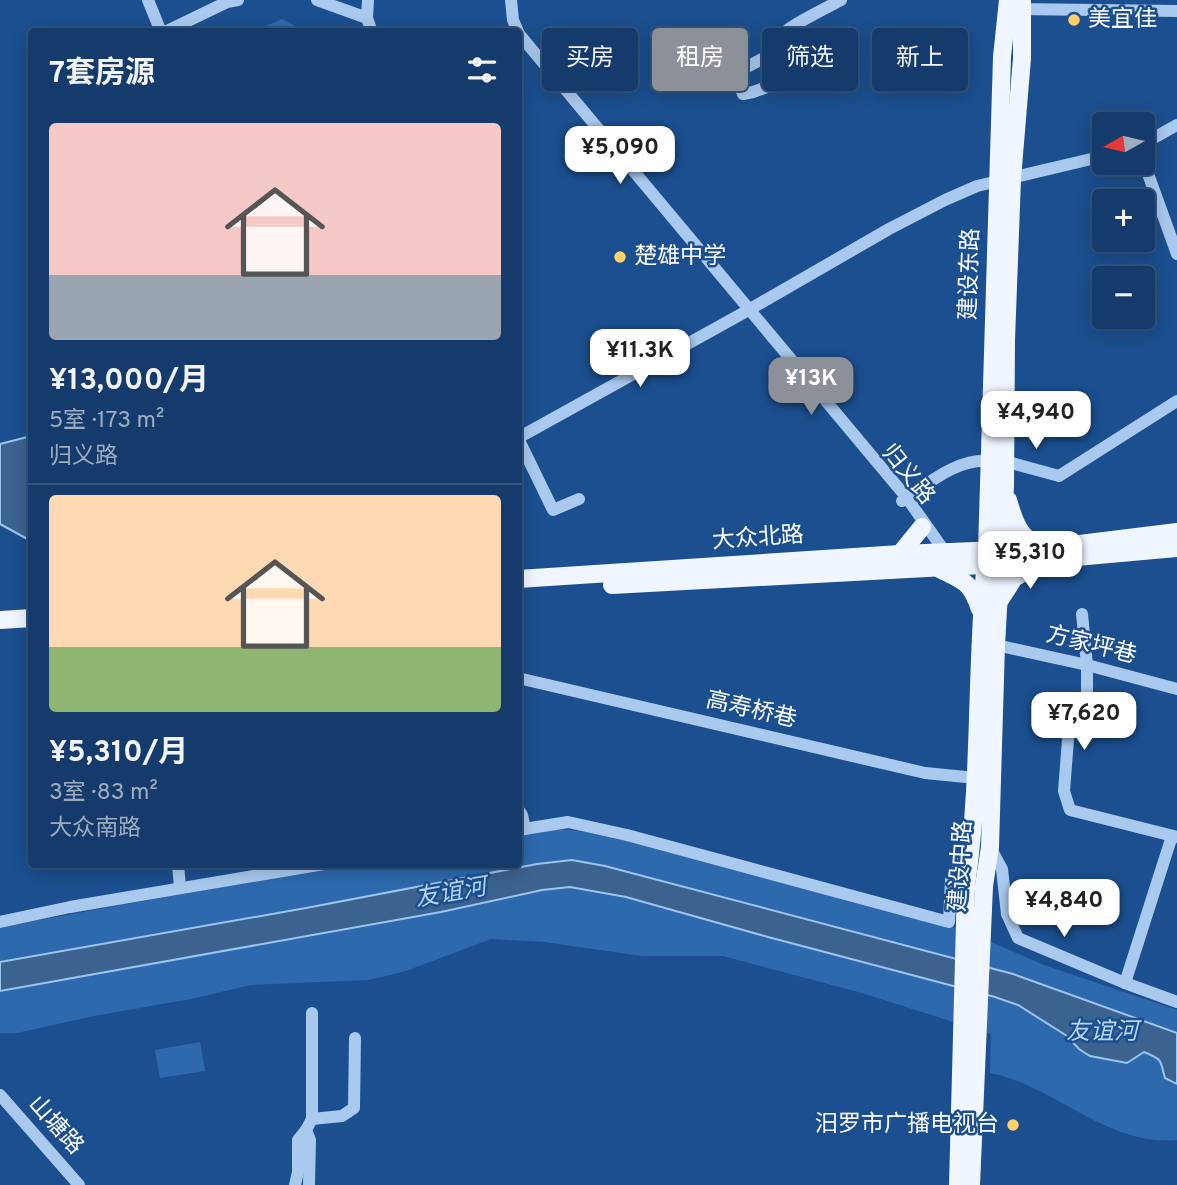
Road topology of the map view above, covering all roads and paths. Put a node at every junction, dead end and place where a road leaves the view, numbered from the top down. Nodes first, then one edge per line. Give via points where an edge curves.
1 (148, 0) edge
2 (238, 0) edge
3 (317, 0) edge
4 (368, 0) edge
5 (508, 0) edge
6 (841, 0) edge
7 (1017, 3) edge
8 (1177, 5) edge
9 (1177, 11) edge
10 (367, 18) junction
11 (792, 27) junction
12 (161, 28) edge
13 (172, 28) edge
14 (371, 28) edge
15 (512, 28) edge
16 (516, 28) edge
17 (522, 38) edge
18 (522, 47) edge
19 (1177, 125) edge
20 (1155, 137) edge
21 (1092, 159) edge
22 (1148, 175) edge
23 (1005, 180) junction
24 (1177, 254) edge
25 (748, 311) junction
26 (1177, 393) edge
27 (1177, 401) edge
28 (522, 436) edge
29 (522, 446) edge
30 (997, 461) junction
31 (1059, 476) junction
32 (1004, 486) junction
33 (579, 499) dead end
34 (905, 499) junction
35 (922, 527) junction
36 (1177, 532) edge
37 (1177, 548) edge
38 (900, 554) junction
39 (1048, 554) junction
40 (940, 557) junction
41 (994, 557) junction
42 (522, 579) edge
43 (522, 589) edge
44 (998, 603) junction
45 (28, 609) edge
46 (0, 611) edge
47 (982, 613) junction
48 (1082, 614) dead end
49 (28, 618) edge
50 (0, 620) edge
51 (996, 645) junction
52 (1087, 665) junction
53 (522, 679) edge
54 (1177, 689) edge
55 (976, 778) junction
56 (522, 830) edge
57 (1174, 837) edge
58 (990, 847) junction
59 (972, 848) junction
60 (178, 868) edge
61 (248, 868) edge
62 (279, 868) edge
63 (252, 877) junction
64 (975, 886) junction
65 (180, 888) junction
66 (0, 922) edge
67 (1125, 983) junction
68 (1177, 1002) edge
69 (312, 1013) dead end
70 (355, 1038) dead end
71 (0, 1096) edge
72 (0, 1105) edge
73 (309, 1124) junction
74 (74, 1185) edge
75 (79, 1185) edge
76 (295, 1185) edge
77 (309, 1185) edge
78 (958, 1185) edge
79 (971, 1185) edge

1 - 12 street
2 - 13 street
3 - 10 street
4 - 10 street
5 - 15 street
5 - 16 street
6 - 11 street
7 - 8 street
7 - 9 street
7 - 23 main road, 建设东路 via 1021,58
10 - 14 street
11 - 11 street via 782,34 777,51 745,68 739,84 743,94 806,73
17 - 25 street
18 - 25 street
19 - 20 street
21 - 23 street
22 - 24 street
23 - 25 street via 945,200
23 - 30 main road, 建设东路 via 1006,341
25 - 28 street
25 - 34 street
26 - 31 street via 1070,463
27 - 31 street
29 - 33 street via 553,510
30 - 31 street
30 - 32 main road, 建设东路
30 - 34 street via 975,460 957,466
30 - 41 main road, 建设东路
32 - 39 main road via 1018,529
32 - 41 main road, 建设东路
34 - 35 street, 归义路
34 - 40 street
35 - 38 main road
35 - 40 street, 归义路
36 - 39 main road
37 - 39 main road
38 - 40 main road, 大众北路
38 - 42 main road, 大众北路
39 - 41 main road, 大众北路
39 - 44 main road via 1014,578
40 - 41 main road, 大众北路
40 - 43 main road, 大众北路
40 - 47 main road via 973,588
41 - 44 main road, 建设中路
41 - 47 main road, 建设中路
44 - 51 main road, 建设中路
45 - 46 main road
47 - 55 main road, 建设中路
48 - 52 street
49 - 50 main road
51 - 52 street, 方家坪巷
51 - 58 main road, 建设中路
52 - 54 street, 方家坪巷
52 - 57 street via 1087,700 1069,727 1064,791 1070,810
53 - 55 street, 高寿桥巷 via 925,773
55 - 59 main road, 建设中路
56 - 59 street via 568,822 949,922 951,880
57 - 67 street
58 - 64 main road, 建设中路
58 - 67 street via 1002,869 1007,914 1018,938
59 - 64 main road, 建设中路
60 - 65 street
61 - 63 street
62 - 63 street
63 - 65 street
64 - 78 main road, 建设中路 via 961,1032
64 - 79 main road, 建设中路 via 977,1044
65 - 66 street
67 - 68 street
69 - 73 street
70 - 73 street via 354,1108 342,1116
71 - 75 street, 山塘路
72 - 74 street, 山塘路
73 - 76 street via 298,1140
73 - 77 street

